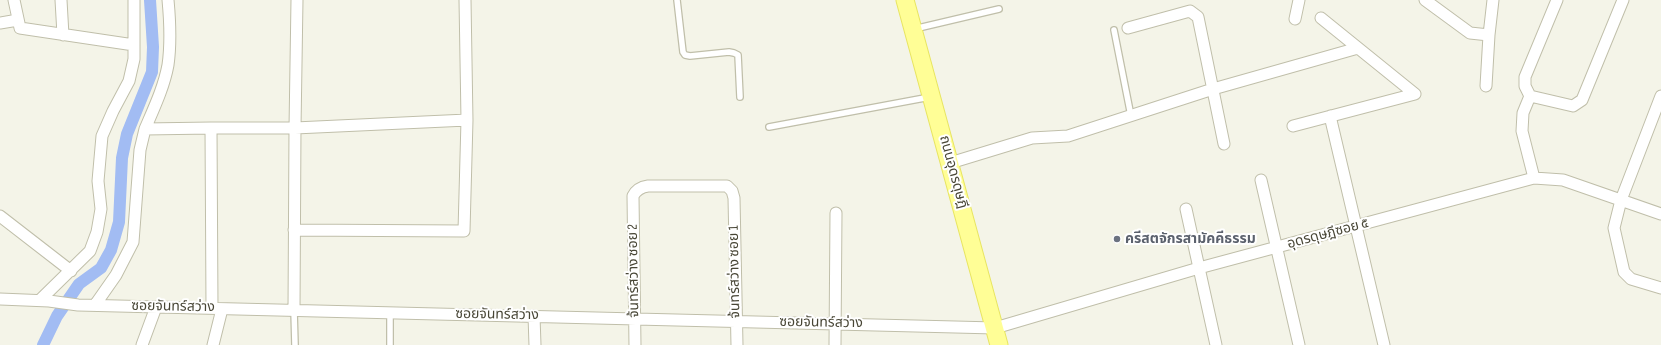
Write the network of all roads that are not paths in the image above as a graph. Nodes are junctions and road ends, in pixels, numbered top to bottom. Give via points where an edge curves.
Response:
1 (14, 0) edge
2 (62, 0) edge
3 (134, 0) edge
4 (168, 0) edge
5 (297, 0) edge
6 (465, 0) edge
7 (677, 0) edge
8 (905, 0) edge
9 (1298, 0) edge
10 (1425, 0) edge
11 (1493, 0) edge
12 (1557, 0) edge
13 (1623, 0) edge
14 (999, 9) dead end
15 (1321, 18) dead end
16 (1295, 19) dead end
17 (18, 20) junction
18 (0, 23) edge
19 (1128, 28) dead end
20 (913, 29) junction
21 (1114, 30) dead end
22 (63, 35) junction
23 (1489, 35) junction
24 (134, 45) junction
25 (1358, 48) junction
26 (1486, 86) dead end
27 (1213, 89) junction
28 (932, 96) junction
29 (1530, 96) junction
30 (1661, 96) edge
31 (740, 97) dead end
32 (1131, 116) junction
33 (1330, 116) junction
34 (467, 120) junction
35 (1293, 126) dead end
36 (769, 127) dead end
37 (211, 128) junction
38 (295, 128) junction
39 (145, 129) junction
40 (1224, 144) dead end
41 (950, 163) junction
42 (1534, 178) junction
43 (1260, 180) dead end
44 (633, 196) joint
45 (1621, 200) junction
46 (1186, 210) dead end
47 (836, 213) dead end
48 (1661, 214) edge
49 (0, 216) edge
50 (1357, 226) junction
51 (294, 230) junction
52 (1276, 248) junction
53 (1199, 268) junction
54 (72, 271) junction
55 (1661, 288) edge
56 (0, 299) edge
57 (44, 301) junction
58 (95, 306) junction
59 (156, 307) junction
60 (217, 308) junction
61 (294, 310) junction
62 (390, 313) junction
63 (534, 316) junction
64 (635, 319) junction
65 (737, 321) junction
66 (835, 324) junction
67 (995, 328) junction
68 (142, 345) edge
69 (213, 345) edge
70 (295, 345) edge
71 (390, 345) edge
72 (535, 345) edge
73 (636, 345) edge
74 (737, 345) edge
75 (835, 345) edge
76 (999, 345) edge
77 (1216, 345) edge
78 (1298, 345) edge
79 (1384, 345) edge

1 - 17 street
2 - 22 street
3 - 24 street
4 - 39 street via 168,65 157,102
5 - 38 street
6 - 34 street
7 - 31 lane via 683,52 690,56 729,52 738,55
8 - 20 main road, ถนนอุดรดุษฎี
9 - 16 street
10 - 23 street via 1470,33
11 - 23 street
12 - 29 street via 1525,77 1525,86
13 - 29 street via 1582,100 1573,106
14 - 20 lane
15 - 25 street
17 - 18 street
17 - 22 street via 20,28
19 - 27 street via 1190,11 1198,17
20 - 28 main road, ถนนอุดรดุษฎี
21 - 32 lane
22 - 24 street
23 - 26 street
24 - 54 street via 130,81 102,136 98,181 98,232 90,251
25 - 27 street
25 - 33 street via 1415,94
27 - 32 street
27 - 40 street
28 - 36 lane
28 - 41 main road, ถนนอุดรดุษฎี
29 - 42 street via 1523,113 1522,131
30 - 45 street
32 - 41 street via 1068,136 1032,138
33 - 35 street
33 - 50 street
34 - 38 street
34 - 51 street via 464,232
37 - 38 street
37 - 39 street
37 - 60 street
38 - 51 street
39 - 58 street via 140,150 134,242
41 - 67 main road, ถนนอุดรดุษฎี
42 - 45 street, อุดรดุษฎีซอย ๕ via 1563,180
42 - 50 street, อุดรดุษฎีซอย ๕
43 - 52 street
44 - 64 street, จ้นทร์สว่าง ซอย 2
44 - 65 street, จ้นทร์สว่าง ซอย 1 via 637,190 648,186 726,186 732,191
45 - 48 street, อุดรดุษฎีซอย ๕
45 - 55 street via 1614,228 1624,272 1631,279
46 - 53 street
47 - 66 street
49 - 54 street
50 - 52 street, อุดรดุษฎีซอย ๕
50 - 79 street
51 - 61 street
52 - 53 street, อุดรดุษฎีซอย ๕
52 - 78 street
53 - 67 street, อุดรดุษฎีซอย ๕
53 - 77 street
54 - 57 street
56 - 57 street, ซอยจันทร์สว่าง
57 - 58 street, ซอยจันทร์สว่าง
58 - 59 street, ซอยจันทร์สว่าง
59 - 60 street, ซอยจันทร์สว่าง
59 - 68 street
60 - 61 street, ซอยจันทร์สว่าง
60 - 69 street
61 - 62 street, ซอยจันทร์สว่าง
61 - 70 lane
62 - 63 street, ซอยจันทร์สว่าง
62 - 71 lane
63 - 64 street, ซอยจันทร์สว่าง
63 - 72 street
64 - 65 street, ซอยจันทร์สว่าง
64 - 73 street, จ้นทร์สว่าง ซอย 2
65 - 66 street, ซอยจันทร์สว่าง
65 - 74 street, จ้นทร์สว่าง ซอย 1
66 - 67 street, ซอยจันทร์สว่าง
66 - 75 street
67 - 76 main road, ถนนอุดรดุษฎี

